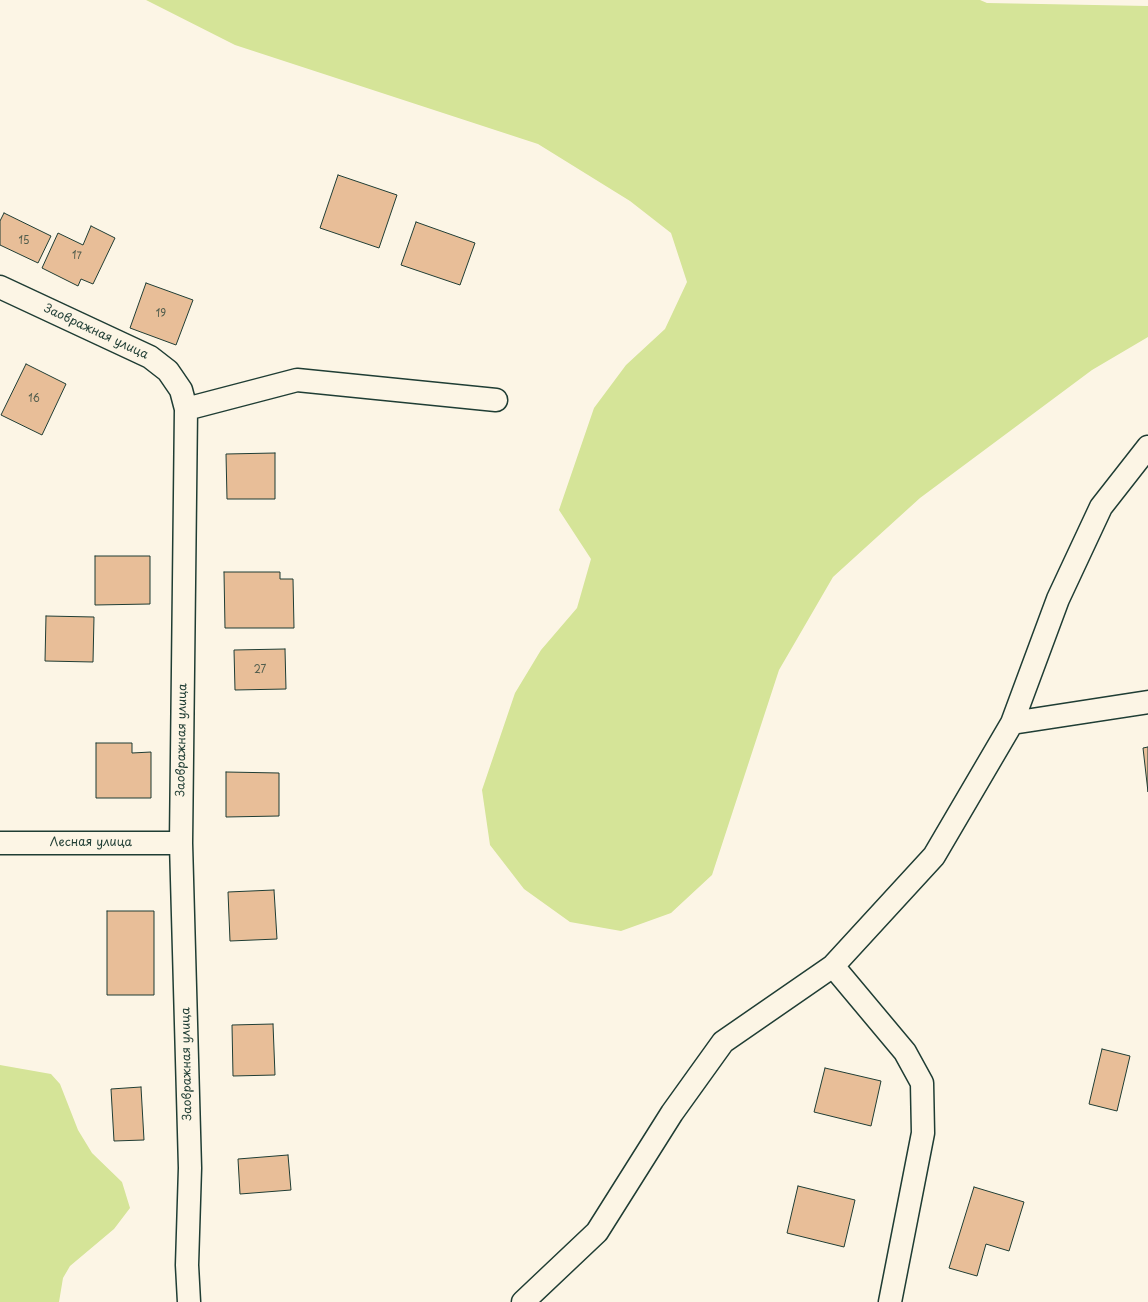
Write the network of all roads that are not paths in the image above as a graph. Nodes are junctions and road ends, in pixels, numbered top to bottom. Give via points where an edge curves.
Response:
1 (0, 287) edge
2 (496, 400) dead end
3 (186, 409) junction
4 (1148, 447) edge
5 (1148, 702) edge
6 (1012, 723) junction
7 (0, 843) edge
8 (181, 844) junction
9 (833, 966) junction
10 (189, 1302) edge
11 (523, 1302) edge
12 (890, 1302) edge

1 - 3 street, Заовражная улица via 150,357 168,370 181,390
2 - 3 street via 297,380
3 - 8 street, Заовражная улица
4 - 6 street via 1101,507 1058,599
5 - 6 street
6 - 9 street via 934,856
7 - 8 street, Лесная улица
8 - 10 street, Заовражная улица via 190,1168 186,1265
9 - 11 street via 723,1042 672,1113 597,1232
9 - 12 street via 905,1052 922,1083 923,1133

